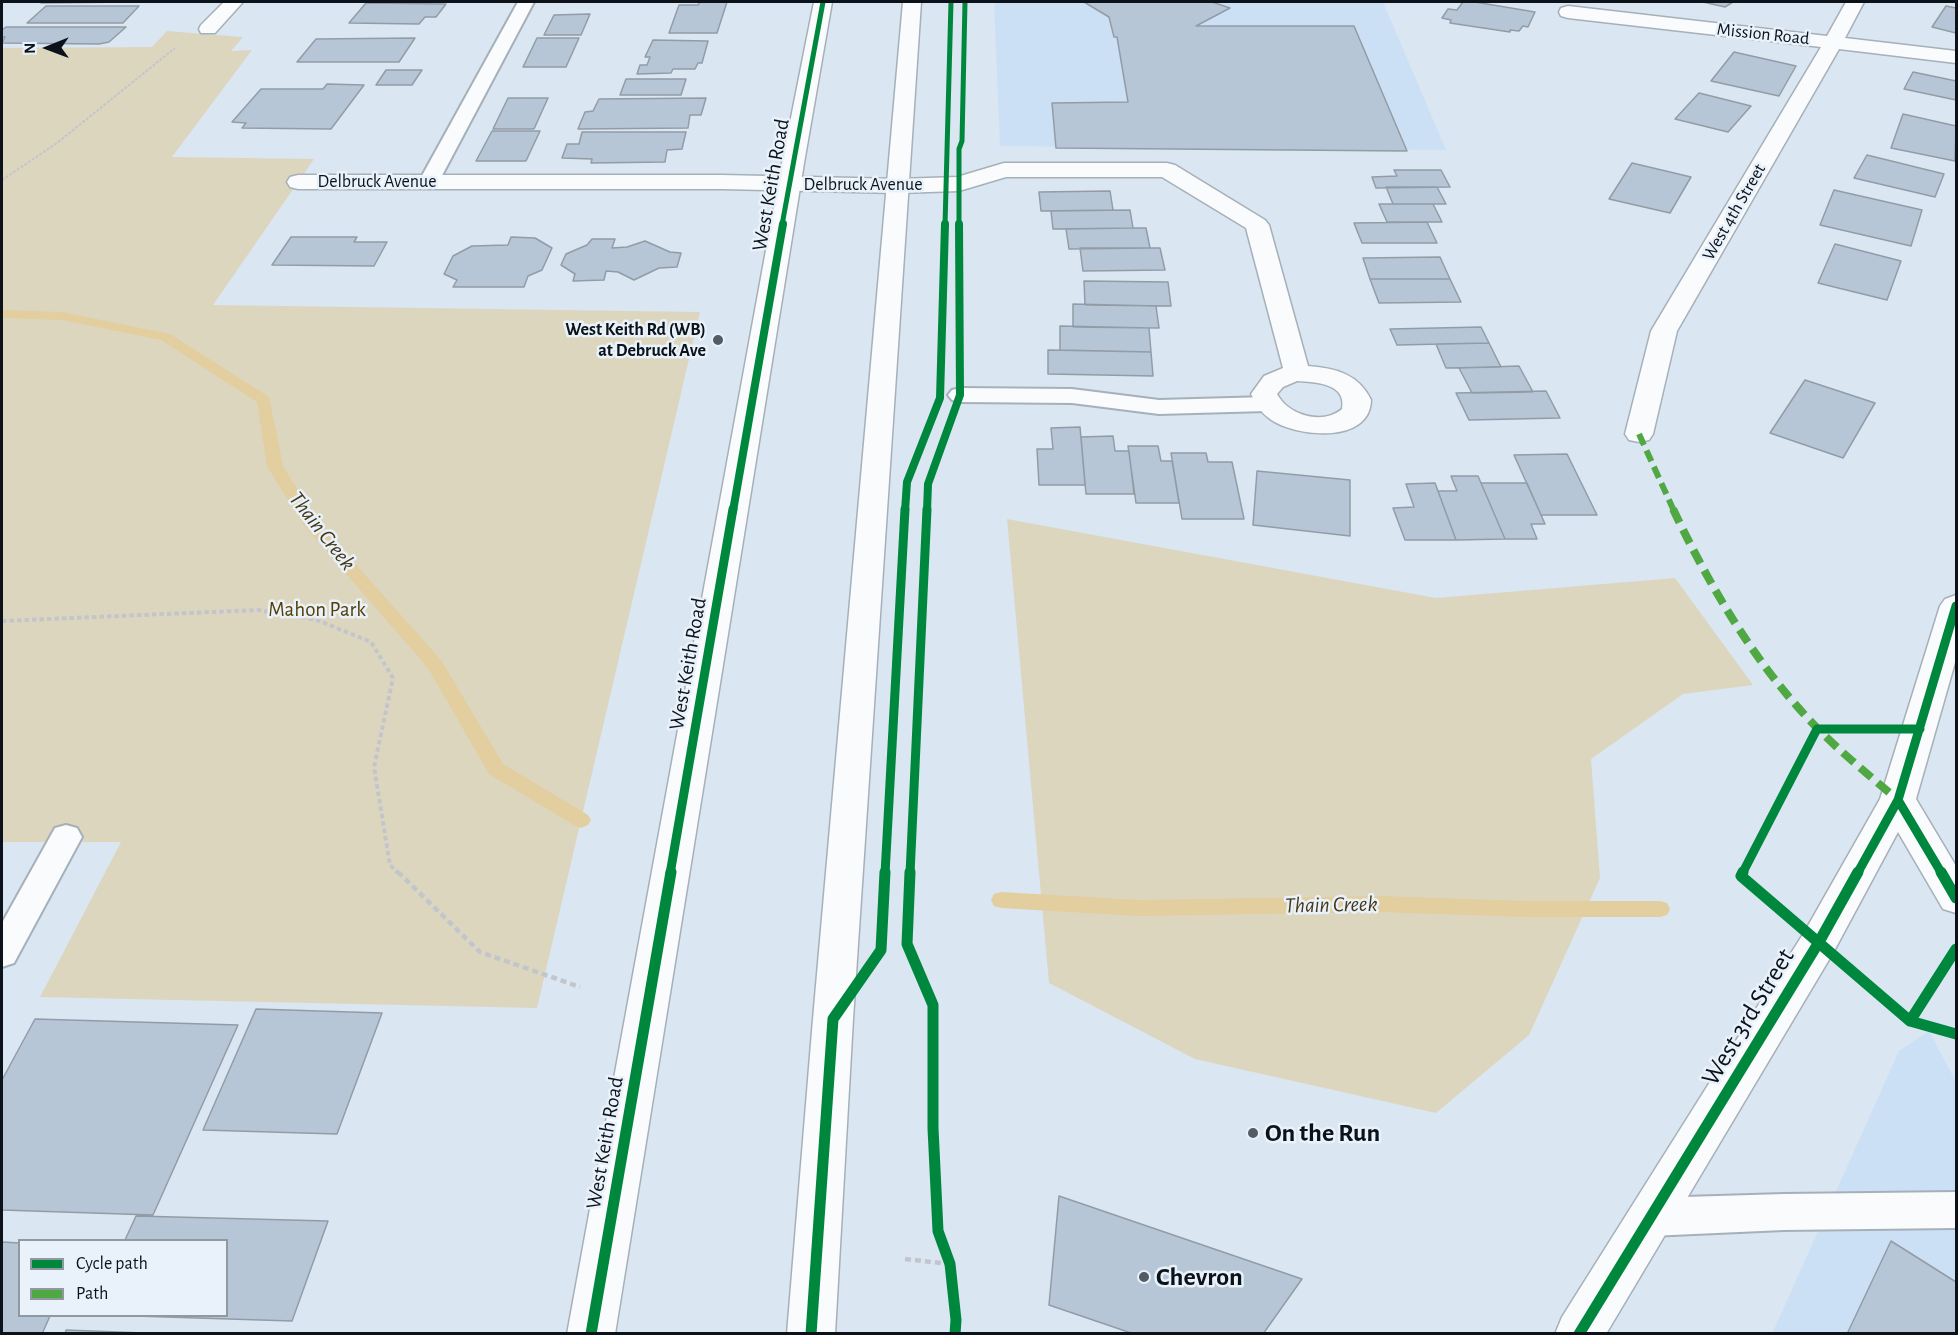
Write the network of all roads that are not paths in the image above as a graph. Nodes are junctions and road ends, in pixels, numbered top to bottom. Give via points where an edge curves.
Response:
1 (234, 2) edge
2 (526, 2) edge
3 (824, 2) edge
4 (912, 2) edge
5 (1855, 2) edge
6 (1568, 12) dead end
7 (208, 29) road end
8 (1834, 42) junction
9 (1956, 57) edge
10 (298, 182) dead end
11 (428, 183) junction
12 (789, 185) junction
13 (898, 186) junction
14 (1297, 373) junction
15 (960, 395) dead end
16 (1267, 404) junction
17 (1639, 434) dead end
18 (1956, 606) edge
19 (1898, 801) junction
20 (66, 837) dead end
21 (1956, 898) edge
22 (2, 953) edge
23 (1956, 1210) edge
24 (1650, 1217) junction
25 (591, 1334) edge
26 (811, 1334) edge
27 (1579, 1334) edge

1 - 7 main road
2 - 11 lane
3 - 12 main road, West Keith Road
4 - 13 main road
5 - 8 main road, West 4th Street
6 - 8 main road, Mission Road
8 - 9 main road, Mission Road
8 - 17 main road, West 4th Street via 1665,331
10 - 11 main road, Delbruck Avenue
11 - 12 main road, Delbruck Avenue
12 - 13 main road, Delbruck Avenue
12 - 25 main road, West Keith Road
13 - 14 main road, Delbruck Avenue via 959,184 1004,170 1167,170 1257,225
13 - 26 main road
14 - 16 main road via 1280,376 1269,384 1264,393
14 - 16 main road via 1333,378 1346,385 1358,404 1354,413 1328,425 1310,425 1284,418
15 - 16 lane via 1072,396 1139,406
18 - 19 main road, West 3rd Street
19 - 21 main road
19 - 24 main road, West 3rd Street via 1819,942
20 - 22 lane
23 - 24 lane
24 - 27 main road, West 3rd Street

